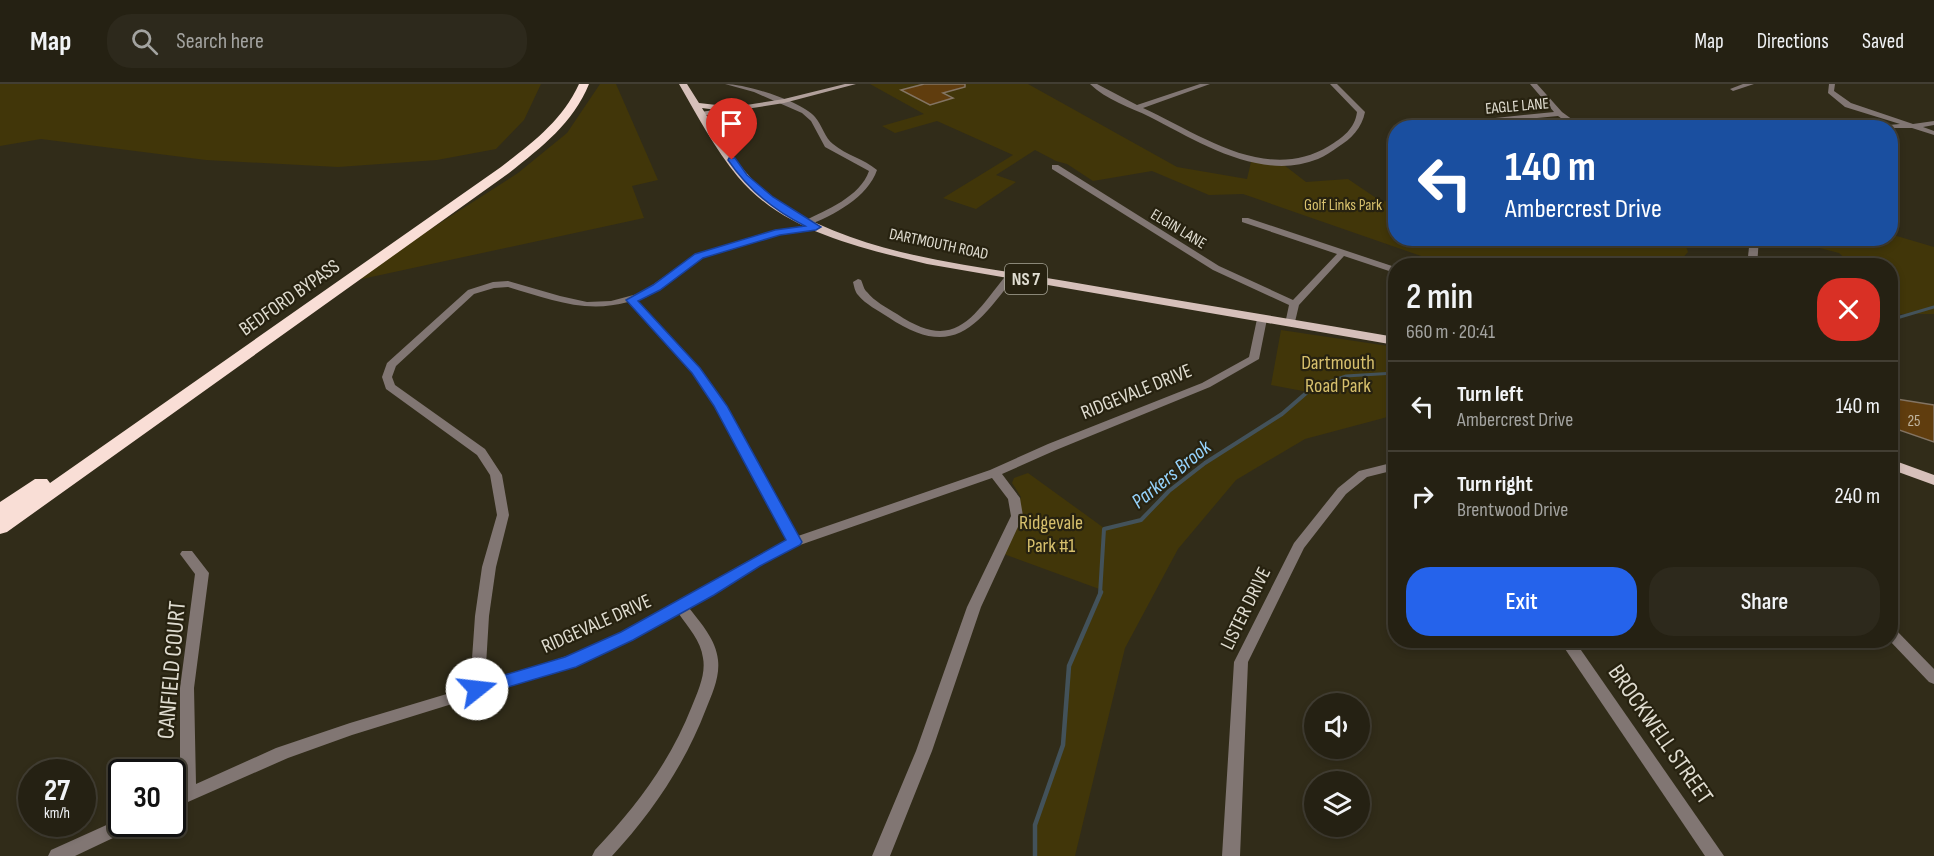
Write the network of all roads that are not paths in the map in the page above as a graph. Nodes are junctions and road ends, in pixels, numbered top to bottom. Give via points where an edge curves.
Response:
1 (572, 84) edge
2 (584, 84) edge
3 (683, 84) edge
4 (728, 84) edge
5 (853, 84) edge
6 (1093, 84) edge
7 (1207, 84) edge
8 (1333, 84) edge
9 (1533, 84) edge
10 (1751, 84) edge
11 (1832, 84) edge
12 (1733, 89) dead end
13 (783, 101) junction
14 (1138, 108) junction
15 (731, 109) junction
16 (699, 110) junction
17 (1559, 114) junction
18 (1497, 120) edge
19 (1568, 120) edge
20 (1896, 120) edge
21 (1898, 121) edge
22 (1934, 123) edge
23 (709, 126) junction
24 (1915, 126) junction
25 (1898, 127) edge
26 (1934, 133) edge
27 (1055, 167) dead end
28 (795, 217) junction
29 (1245, 220) dead end
30 (812, 225) junction
31 (778, 232) junction
32 (1343, 252) junction
33 (1388, 268) edge
34 (1010, 276) junction
35 (858, 282) dead end
36 (631, 300) junction
37 (1294, 304) junction
38 (1262, 319) junction
39 (1290, 324) junction
40 (1388, 340) edge
41 (1898, 467) edge
42 (1388, 468) edge
43 (994, 473) junction
44 (1934, 480) edge
45 (0, 511) edge
46 (0, 527) edge
47 (795, 542) junction
48 (187, 554) dead end
49 (681, 607) junction
50 (1898, 641) edge
51 (1572, 648) edge
52 (1934, 678) edge
53 (477, 689) junction
54 (188, 795) joint
55 (108, 832) edge
56 (57, 856) edge
57 (600, 856) edge
58 (882, 856) edge
59 (1232, 856) edge
60 (1715, 856) edge

1 - 45 highway, BEDFORD BYPASS via 552,118 504,160
2 - 46 highway, BEDFORD BYPASS via 565,118 505,170
3 - 16 main road, DARTMOUTH ROAD / NS 7
4 - 13 street
5 - 13 street
6 - 14 street
7 - 14 street
8 - 14 street via 1361,112 1356,129 1325,155 1291,163 1239,157
9 - 17 street
10 - 12 street
11 - 20 street via 1830,92 1848,105
13 - 15 street
13 - 30 street via 805,111 828,145 873,170 863,187
15 - 16 main road
15 - 23 main road
16 - 23 main road, DARTMOUTH ROAD / NS 7
17 - 18 street, EAGLE LANE
17 - 19 street
21 - 24 street
22 - 24 street
23 - 28 main road, DARTMOUTH ROAD / NS 7 via 744,177
24 - 25 street
24 - 26 street
27 - 37 street, ELGIN LANE via 1216,268
28 - 30 main road, DARTMOUTH ROAD / NS 7
28 - 31 street
29 - 32 street
30 - 31 street
30 - 34 main road, DARTMOUTH ROAD / NS 7 via 871,247
31 - 36 street via 699,256 657,288
32 - 33 street
32 - 37 street
34 - 35 street via 967,327 933,335 905,323 861,293
34 - 38 main road, DARTMOUTH ROAD / NS 7
36 - 47 street via 696,371 720,406
36 - 53 street via 586,304 508,284 493,285 471,292 391,365 387,377 390,387 481,452 496,475 503,515 489,567
37 - 39 street
38 - 39 main road, DARTMOUTH ROAD / NS 7
38 - 43 street, RIDGEVALE DRIVE via 1254,359 1239,369
39 - 40 main road, DARTMOUTH ROAD / NS 7
41 - 44 main road
42 - 59 street, LISTER DRIVE via 1363,474 1335,500 1299,546 1241,662
43 - 47 street, RIDGEVALE DRIVE
43 - 58 street via 1014,498 1017,516 974,607 924,751
47 - 49 street, RIDGEVALE DRIVE
48 - 54 street, CANFIELD COURT via 202,573 187,688
49 - 53 street, RIDGEVALE DRIVE via 570,662
49 - 57 street via 702,635 710,656 709,682 681,750 650,799
50 - 52 street
51 - 60 street, BROCKWELL STREET
53 - 54 street, RIDGEVALE DRIVE via 282,753
55 - 56 street

